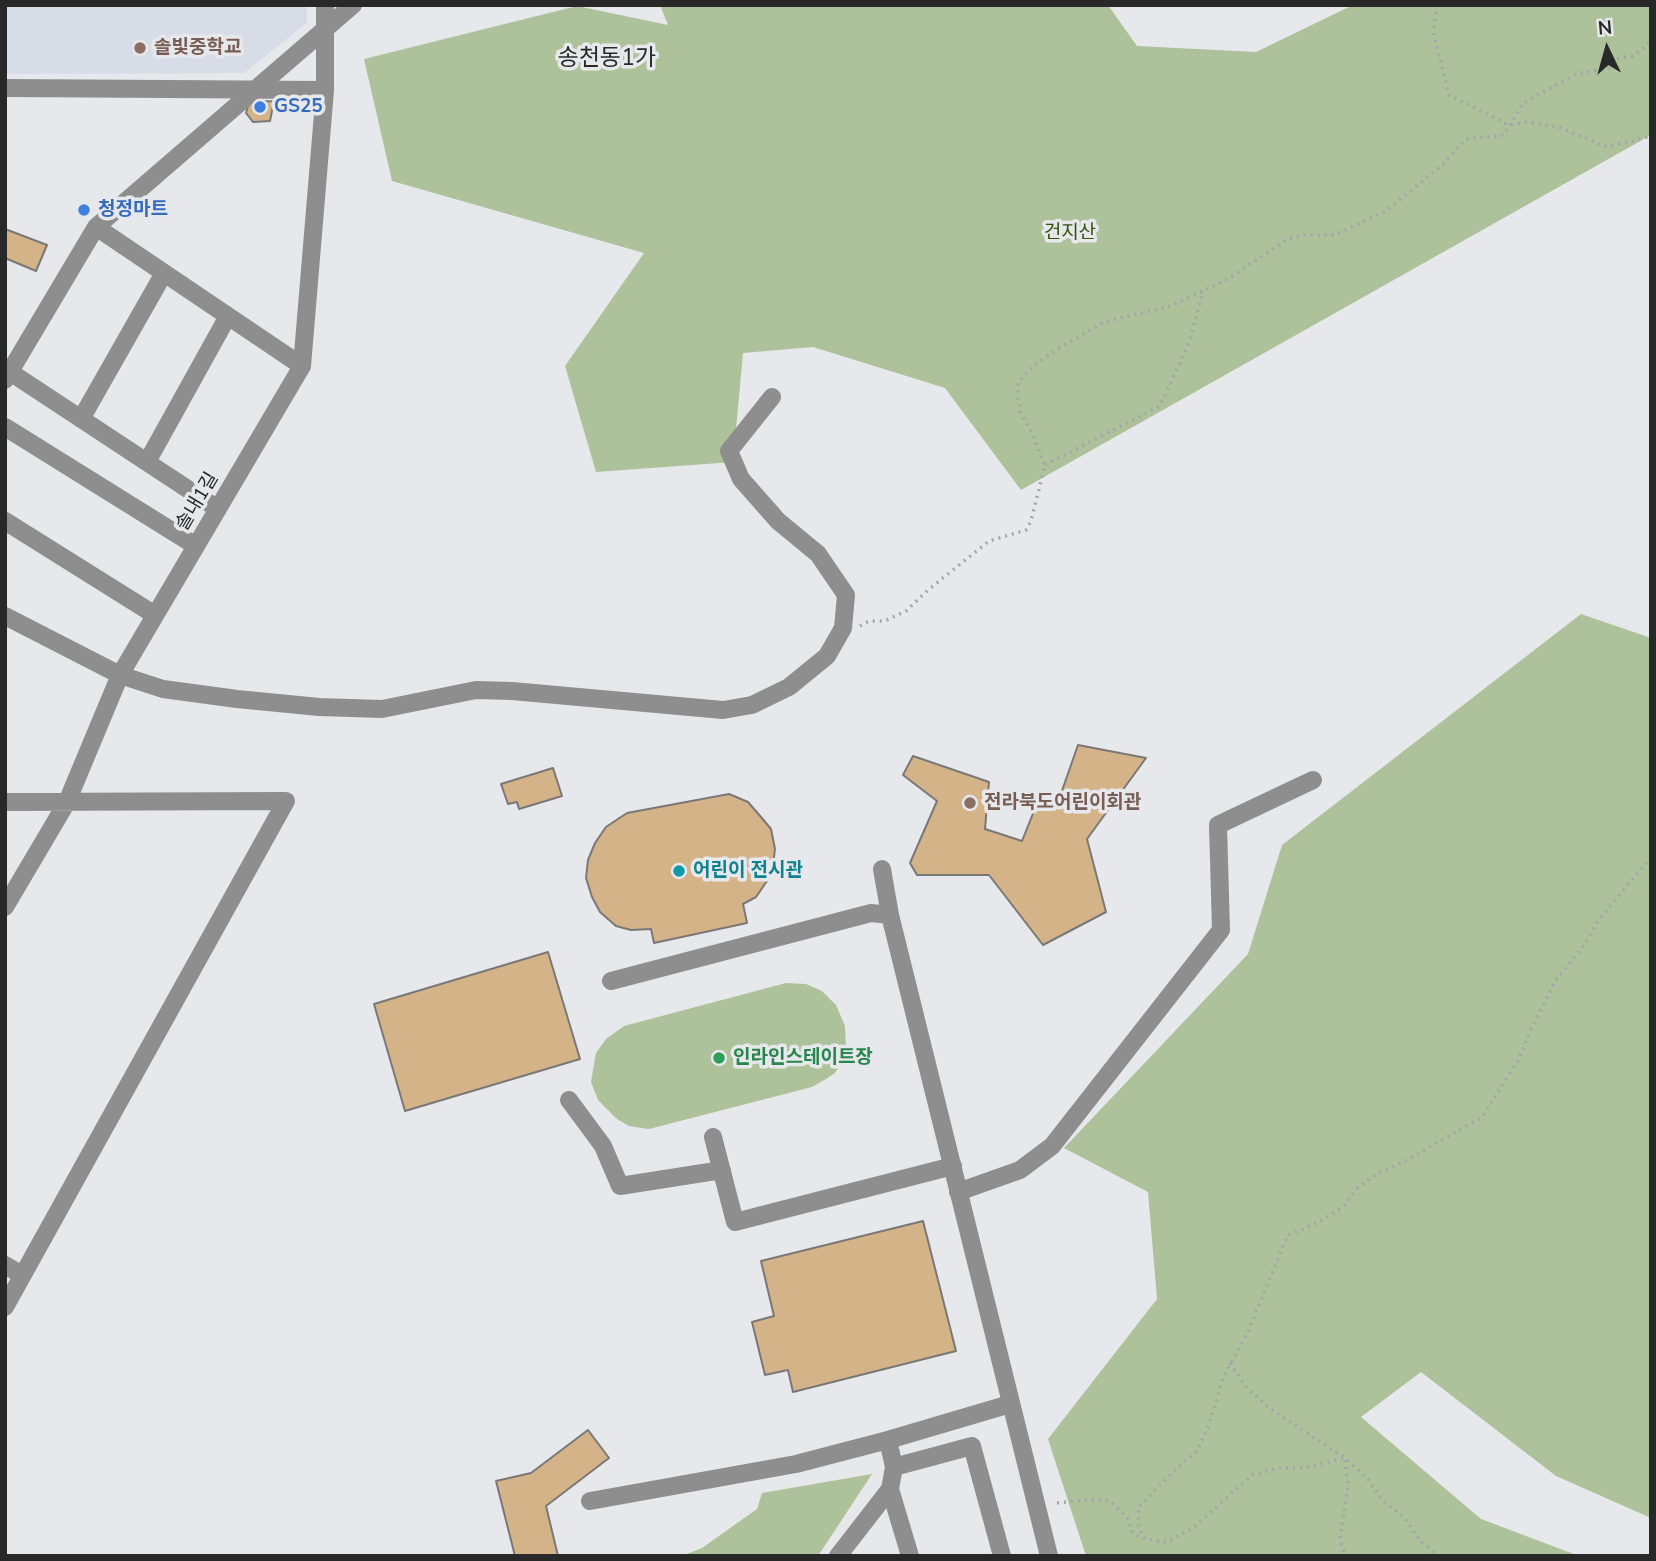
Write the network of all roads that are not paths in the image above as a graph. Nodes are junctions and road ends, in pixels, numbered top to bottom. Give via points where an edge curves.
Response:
1 (325, 5) edge
2 (353, 5) edge
3 (325, 29) junction
4 (5, 88) edge
5 (255, 89) junction
6 (325, 90) junction
7 (96, 227) junction
8 (164, 273) junction
9 (228, 316) junction
10 (302, 366) junction
11 (8, 376) edge
12 (772, 397) dead end
13 (81, 419) junction
14 (5, 427) edge
15 (147, 462) junction
16 (218, 509) junction
17 (5, 521) edge
18 (196, 545) junction
19 (155, 615) junction
20 (5, 616) edge
21 (120, 675) junction
22 (1312, 780) dead end
23 (5, 802) edge
24 (67, 802) junction
25 (882, 869) dead end
26 (5, 906) edge
27 (890, 915) junction
28 (611, 981) dead end
29 (569, 1100) dead end
30 (713, 1137) dead end
31 (953, 1166) junction
32 (722, 1170) junction
33 (958, 1192) junction
34 (5, 1265) edge
35 (22, 1275) junction
36 (5, 1307) edge
37 (1010, 1404) junction
38 (888, 1440) junction
39 (894, 1467) junction
40 (890, 1489) junction
41 (590, 1501) dead end
42 (838, 1556) edge
43 (910, 1556) edge
44 (1002, 1556) edge
45 (1049, 1556) edge

1 - 3 street, 솔내1길
2 - 3 street
3 - 5 street
3 - 6 street, 솔내1길
4 - 5 street
5 - 6 street
5 - 7 street
6 - 10 street, 솔내1길
7 - 8 street
7 - 11 street
8 - 9 street
8 - 13 street
9 - 10 street
9 - 15 street
10 - 16 street, 솔내1길
11 - 13 street
12 - 21 street via 729,451 741,479 778,521 818,554 846,595 843,628 827,656 789,687 752,705 723,710 476,690 382,709 319,707 163,689
13 - 15 street
14 - 18 street
15 - 16 street
16 - 18 street, 솔내1길
17 - 19 street
18 - 19 street, 솔내1길
19 - 21 street, 솔내1길
20 - 21 street
21 - 24 street, 솔내1길
22 - 33 street via 1218,825 1221,930 1052,1146 1020,1170
23 - 24 street
24 - 26 street, 솔내1길
24 - 35 street via 286,801
25 - 27 street
27 - 28 street via 871,913
27 - 31 street
29 - 32 street via 603,1146 620,1186
30 - 32 street
31 - 32 street via 735,1222
31 - 33 street
33 - 37 street
34 - 35 street
35 - 36 street
37 - 38 street
37 - 45 street
38 - 39 street
38 - 41 street via 796,1464
39 - 40 street
39 - 44 street via 972,1446
40 - 42 street
40 - 43 street

